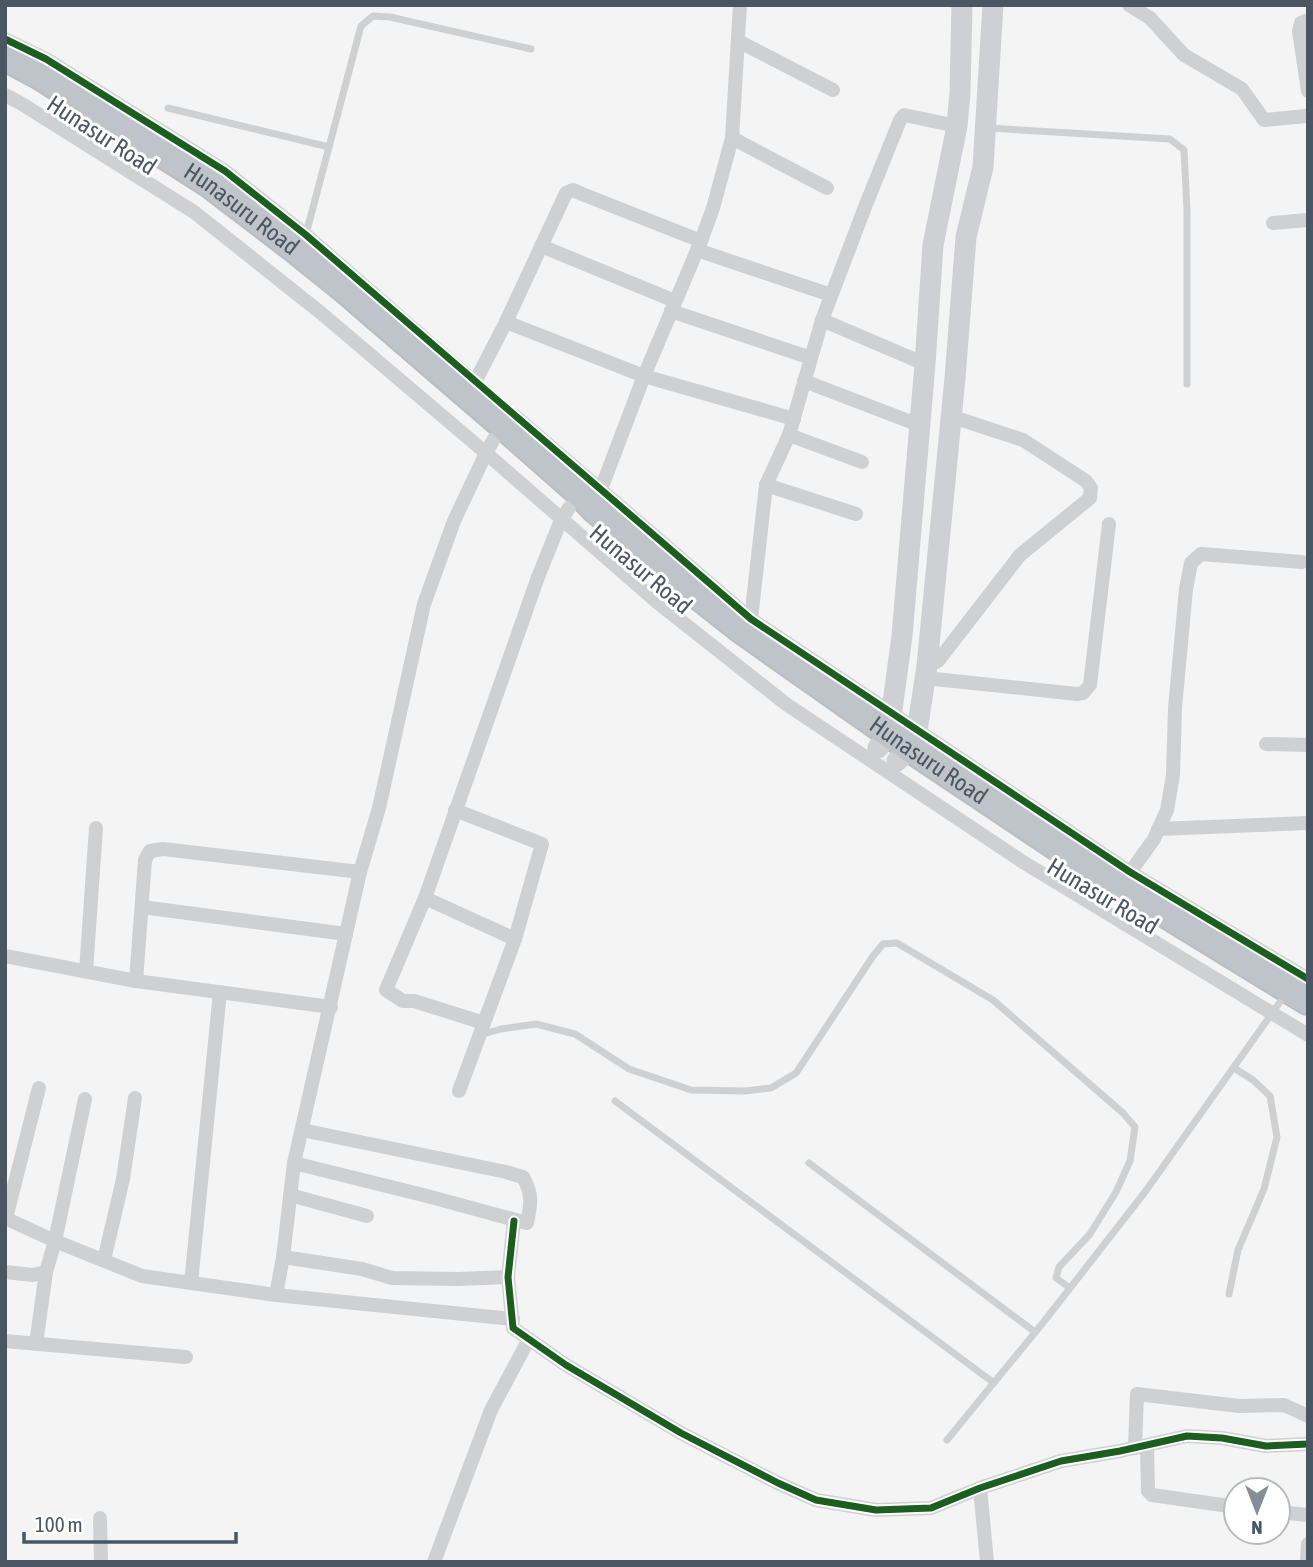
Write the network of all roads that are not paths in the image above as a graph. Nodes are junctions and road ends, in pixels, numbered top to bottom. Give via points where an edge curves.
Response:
1 (740, 5) edge
2 (962, 5) edge
3 (993, 5) edge
4 (1129, 5) edge
5 (1308, 20) edge
6 (5, 39) edge
7 (738, 41) junction
8 (531, 49) dead end
9 (5, 56) edge
10 (5, 76) edge
11 (1307, 89) edge
12 (833, 90) dead end
13 (5, 95) edge
14 (167, 108) dead end
15 (1308, 115) edge
16 (957, 126) junction
17 (986, 128) junction
18 (732, 138) junction
19 (329, 147) junction
20 (827, 188) dead end
21 (1308, 220) edge
22 (1273, 223) dead end
23 (300, 242) junction
24 (541, 246) junction
25 (699, 246) junction
26 (831, 295) junction
27 (673, 306) junction
28 (822, 320) junction
29 (506, 322) junction
30 (811, 358) junction
31 (925, 364) junction
32 (644, 376) junction
33 (804, 381) junction
34 (1187, 384) dead end
35 (471, 387) junction
36 (950, 416) junction
37 (794, 419) junction
38 (919, 425) junction
39 (789, 435) junction
40 (490, 446) junction
41 (862, 461) dead end
42 (766, 485) junction
43 (581, 503) junction
44 (856, 514) dead end
45 (1109, 524) dead end
46 (1302, 562) dead end
47 (747, 624) junction
48 (926, 672) junction
49 (897, 739) junction
50 (1266, 744) dead end
51 (1308, 745) edge
52 (455, 810) junction
53 (1308, 823) edge
54 (96, 828) dead end
55 (1158, 829) junction
56 (360, 872) junction
57 (1125, 879) junction
58 (425, 898) junction
59 (142, 907) junction
60 (346, 934) junction
61 (515, 939) junction
62 (5, 956) edge
63 (86, 971) junction
64 (1308, 979) edge
65 (136, 981) junction
66 (220, 992) junction
67 (1287, 1005) edge
68 (331, 1007) junction
69 (1308, 1019) edge
70 (482, 1029) junction
71 (1308, 1035) edge
72 (1234, 1068) junction
73 (39, 1088) dead end
74 (459, 1091) dead end
75 (85, 1098) dead end
76 (135, 1098) dead end
77 (615, 1101) dead end
78 (302, 1130) junction
79 (294, 1163) junction
80 (809, 1163) dead end
81 (290, 1195) junction
82 (367, 1216) dead end
83 (5, 1218) edge
84 (514, 1221) junction
85 (55, 1241) junction
86 (283, 1257) junction
87 (104, 1260) junction
88 (5, 1272) edge
89 (46, 1272) junction
90 (508, 1277) junction
91 (191, 1283) junction
92 (1070, 1288) junction
93 (1229, 1294) dead end
94 (276, 1295) junction
95 (513, 1319) junction
96 (1035, 1332) junction
97 (529, 1339) junction
98 (5, 1342) edge
99 (36, 1344) junction
100 (186, 1357) dead end
101 (994, 1383) junction
102 (1308, 1416) edge
103 (947, 1440) dead end
104 (1308, 1444) edge
105 (1141, 1447) junction
106 (981, 1488) junction
107 (1222, 1505) edge
108 (100, 1518) dead end
109 (1308, 1544) edge
110 (432, 1561) edge
111 (102, 1562) edge
112 (988, 1562) edge
113 (1307, 1562) edge

1 - 7 street
2 - 16 street
3 - 17 street
4 - 15 street via 1150,18 1184,55 1242,89 1264,120
5 - 11 street via 1301,23 1299,31
6 - 23 street via 46,59 225,171
7 - 12 street
7 - 18 street
8 - 19 lane via 373,16 361,26
9 - 23 highway, Hunasuru Road
10 - 40 highway, Hunasur Road via 200,198 333,303
13 - 40 street via 194,212
14 - 19 lane
16 - 26 street via 904,116 900,120
16 - 31 street via 933,245
17 - 34 lane via 1170,139 1184,150
17 - 36 street via 983,167 966,237
18 - 20 street
18 - 25 street
19 - 23 lane
21 - 22 street
23 - 35 highway, Hunasuru Road via 346,289
24 - 25 street via 566,193 572,190
24 - 27 street
24 - 29 street
25 - 26 street
25 - 27 street
26 - 28 street
27 - 30 street
27 - 32 street
28 - 30 street
28 - 31 street
29 - 32 street
29 - 35 street
30 - 33 street
31 - 38 street
32 - 37 street
32 - 43 street
33 - 37 street
33 - 38 street
35 - 43 highway, Hunasuru Road
36 - 48 street
36 - 48 street via 1023,440 1091,488 1090,498 1020,555
37 - 39 street
38 - 49 street
39 - 41 street
39 - 42 street
40 - 43 highway, Hunasur Road
40 - 56 street via 454,521 424,604 379,808
42 - 44 street
42 - 47 street
43 - 47 highway, Hunasuru Road via 672,574
43 - 49 highway, Hunasur Road via 661,587 731,644
43 - 52 street via 538,577
43 - 67 street via 657,602 786,704 1023,862
45 - 48 street via 1090,685 1083,693
46 - 55 street via 1201,554 1191,563 1175,708 1173,775 1167,810
47 - 49 highway, Hunasuru Road
48 - 49 street
49 - 57 highway, Hunasuru Road via 1065,851
49 - 67 highway, Hunasur Road via 1055,867
50 - 51 street
52 - 58 street
52 - 61 street via 542,844
53 - 55 street
54 - 63 street
55 - 57 street
56 - 59 street via 150,851 145,860
56 - 60 street
57 - 64 street
57 - 67 highway, Hunasuru Road
58 - 61 street
58 - 70 street via 386,990 403,1001 414,1001
59 - 60 street
59 - 65 street
60 - 68 street
61 - 70 street
62 - 63 street
63 - 65 street
65 - 66 street
66 - 68 street
66 - 91 street
67 - 69 highway, Hunasur Road
67 - 71 street
67 - 72 lane
68 - 78 street
70 - 74 street
70 - 92 lane via 536,1024 575,1034 629,1069 691,1090 771,1088 796,1073 883,944 897,943 993,1000 1135,1127 1130,1161 1116,1192 1090,1234 1059,1267 1056,1278
72 - 92 lane
72 - 93 lane via 1270,1096 1277,1137 1264,1189 1238,1250
73 - 83 street
75 - 85 street
76 - 87 street
77 - 101 lane
78 - 79 street
78 - 84 street via 523,1177 531,1201 527,1223
79 - 81 street
79 - 84 street
80 - 96 lane
81 - 82 street
81 - 86 street
83 - 85 street
84 - 90 street
85 - 87 street
85 - 89 street
86 - 90 street via 392,1278
86 - 94 street
87 - 91 street via 142,1276
88 - 89 street
89 - 99 street
90 - 95 street
91 - 94 street
92 - 96 lane
94 - 95 street
95 - 97 street via 513,1328
96 - 101 lane
97 - 106 street via 681,1433 816,1500 876,1510 931,1508
97 - 110 street via 491,1410
98 - 99 street
99 - 100 street
101 - 103 lane
102 - 105 street via 1284,1405 1239,1406 1137,1394
104 - 105 street via 1266,1446 1187,1436
105 - 106 street via 1060,1461
105 - 107 street via 1152,1495
106 - 112 street
108 - 111 street
109 - 113 street

